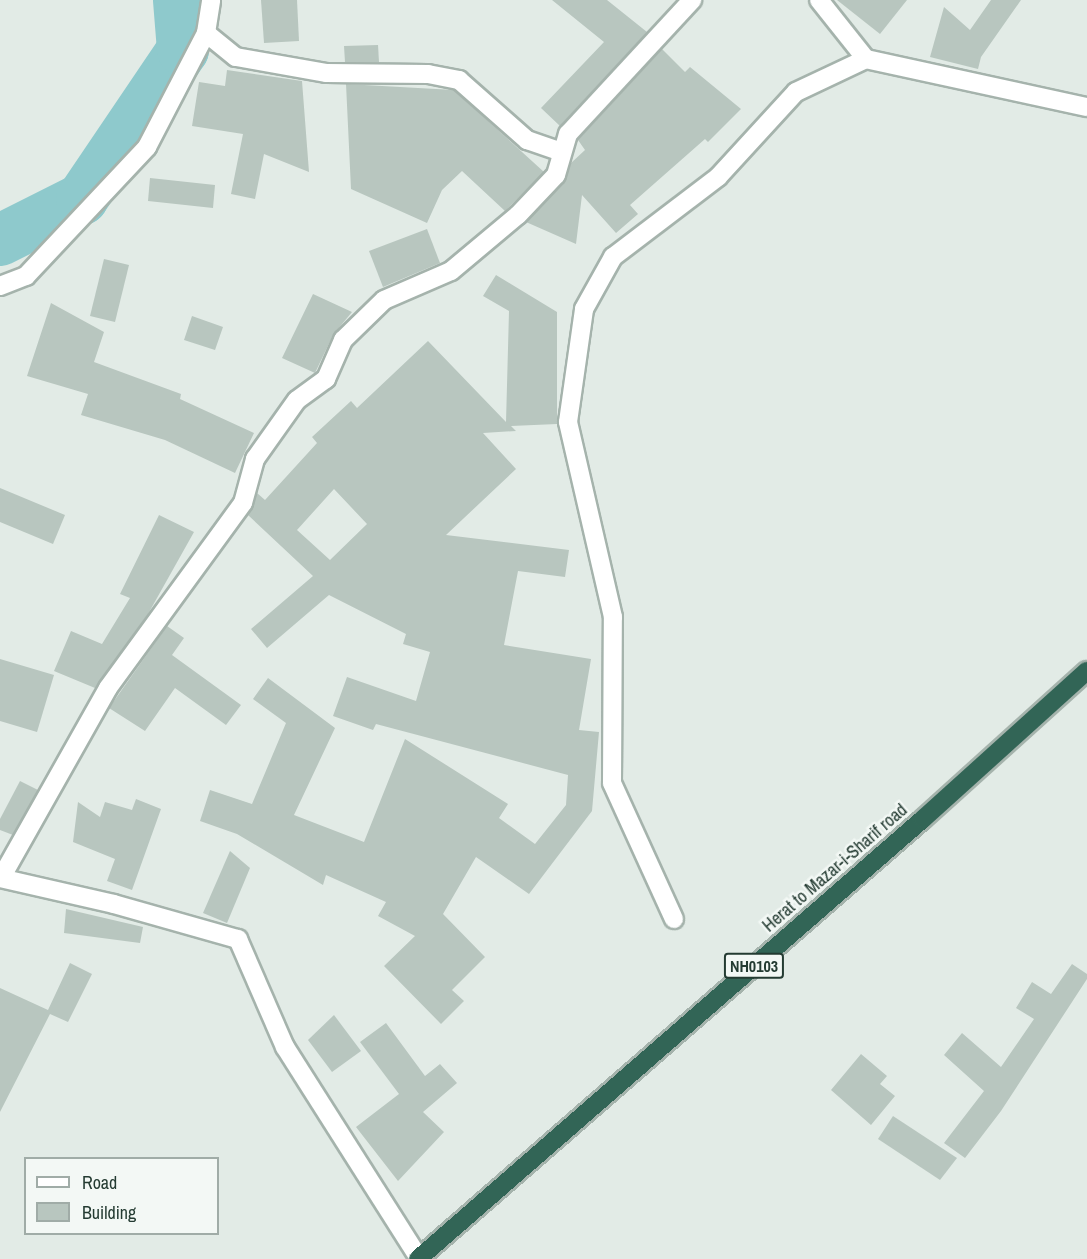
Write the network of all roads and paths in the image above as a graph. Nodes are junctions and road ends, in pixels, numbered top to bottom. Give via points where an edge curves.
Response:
1 (211, 0) edge
2 (692, 0) edge
3 (819, 0) edge
4 (206, 33) junction
5 (866, 59) junction
6 (1087, 107) edge
7 (561, 152) junction
8 (0, 286) edge
9 (1087, 671) edge
10 (1, 878) edge
11 (674, 919) dead end
12 (419, 1259) edge

1 - 4 street
2 - 7 street via 568,134
3 - 5 street
4 - 7 street via 236,57 326,73 428,74 459,80 527,140
4 - 8 street via 147,147 26,276
5 - 6 street
5 - 11 street via 796,92 718,177 613,257 584,309 568,423 613,617 612,783
7 - 10 street via 556,175 518,215 451,271 384,300 343,340 326,379 297,400 255,459 243,503 108,688
9 - 12 highway, Herat to Mazar-i-Sharif road / NH0103
10 - 12 street via 238,939 285,1047

